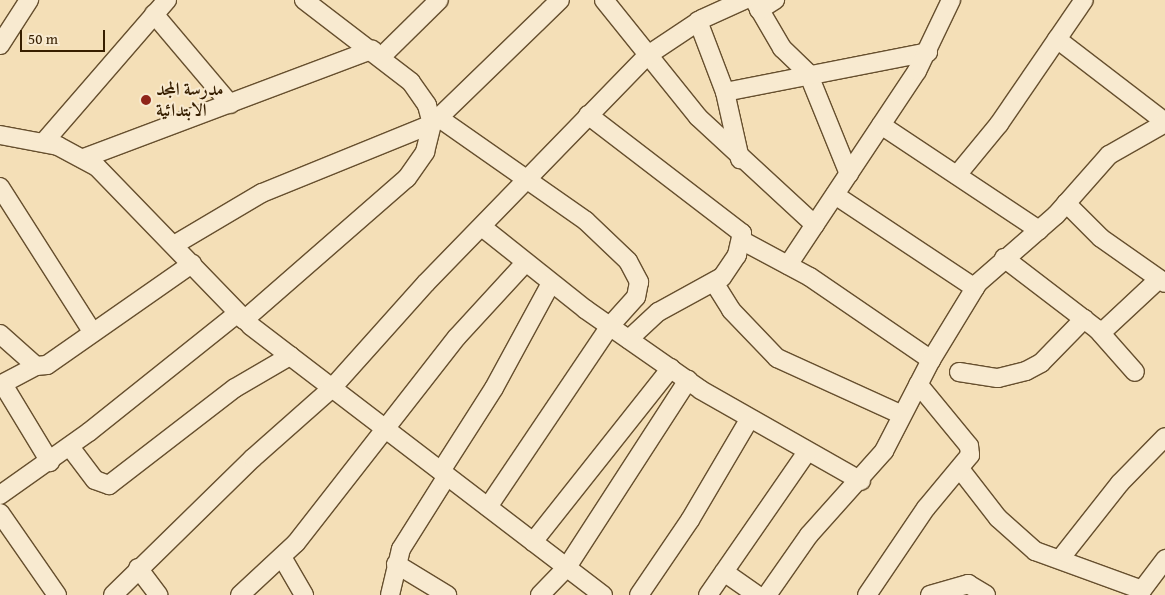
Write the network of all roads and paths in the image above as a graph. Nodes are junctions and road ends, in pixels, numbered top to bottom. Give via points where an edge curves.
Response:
1 (29, 0) edge
2 (167, 0) edge
3 (439, 0) edge
4 (560, 0) edge
5 (604, 0) edge
6 (744, 0) edge
7 (775, 0) edge
8 (951, 0) edge
9 (1084, 0) edge
10 (313, 2) edge
11 (756, 5) edge
12 (154, 14) junction
13 (698, 21) junction
14 (1057, 39) junction
15 (0, 45) edge
16 (928, 52) junction
17 (376, 54) junction
18 (648, 55) junction
19 (808, 73) junction
20 (725, 92) junction
21 (230, 104) junction
22 (588, 115) junction
23 (435, 121) junction
24 (1165, 123) edge
25 (881, 125) junction
26 (0, 135) edge
27 (44, 142) junction
28 (84, 158) junction
29 (740, 159) junction
30 (849, 174) junction
31 (958, 175) junction
32 (529, 178) junction
33 (835, 195) junction
34 (3, 198) edge
35 (1066, 203) junction
36 (815, 225) junction
37 (482, 227) junction
38 (1039, 230) junction
39 (741, 240) junction
40 (174, 245) junction
41 (1004, 258) junction
42 (525, 263) junction
43 (192, 264) junction
44 (788, 265) junction
45 (1162, 281) edge
46 (551, 283) junction
47 (715, 284) junction
48 (975, 288) junction
49 (240, 317) junction
50 (1084, 319) junction
51 (610, 326) junction
52 (91, 330) junction
53 (1101, 333) junction
54 (0, 334) edge
55 (629, 339) junction
56 (290, 356) junction
57 (931, 360) junction
58 (36, 366) junction
59 (671, 368) junction
60 (959, 372) dead end
61 (1135, 372) dead end
62 (688, 380) junction
63 (918, 384) junction
64 (2, 385) edge
65 (332, 388) junction
66 (902, 415) junction
67 (749, 420) junction
68 (387, 430) junction
69 (1165, 437) edge
70 (70, 447) junction
71 (807, 452) junction
72 (50, 462) junction
73 (960, 469) junction
74 (444, 474) junction
75 (861, 481) junction
76 (0, 495) edge
77 (488, 507) junction
78 (0, 513) edge
79 (533, 542) junction
80 (282, 557) junction
81 (1060, 559) junction
82 (1165, 559) edge
83 (396, 564) junction
84 (138, 568) junction
85 (567, 568) junction
86 (724, 572) junction
87 (1146, 593) edge
88 (57, 595) edge
89 (114, 595) edge
90 (158, 595) edge
91 (240, 595) edge
92 (304, 595) edge
93 (390, 595) edge
94 (447, 595) edge
95 (540, 595) edge
96 (603, 595) edge
97 (639, 595) edge
98 (708, 595) edge
99 (757, 595) edge
100 (767, 595) edge
101 (867, 595) edge
102 (930, 595) edge
103 (986, 595) edge

1 - 15 street
2 - 12 street
3 - 17 street
4 - 23 street
5 - 18 street
6 - 13 street
7 - 11 street
8 - 16 street
9 - 14 street
10 - 17 street
11 - 19 street via 782,48
12 - 21 street
12 - 27 street
13 - 18 street
13 - 20 street
14 - 24 street
14 - 31 street via 999,124
16 - 19 street
16 - 25 street
17 - 21 street
17 - 23 street via 418,92
18 - 22 street
18 - 29 street
19 - 20 street
19 - 30 street
20 - 29 street
21 - 28 street
22 - 32 street
22 - 39 street via 740,229
23 - 32 street
23 - 40 street via 262,194
23 - 49 street via 425,152 407,178
24 - 35 street via 1109,155
25 - 30 street
25 - 31 street
26 - 27 street
27 - 28 street
28 - 40 street via 112,180
29 - 36 street
30 - 33 street
31 - 38 street
32 - 37 street
32 - 51 street via 586,221 638,276 636,297
33 - 36 street
33 - 48 street
34 - 52 street
35 - 38 street
35 - 45 street via 1101,238
36 - 44 street
37 - 42 street
37 - 65 street
38 - 41 street
39 - 44 street
39 - 47 street via 732,266
40 - 43 street
41 - 48 street
41 - 50 street
42 - 46 street
42 - 68 street via 456,337
43 - 49 street
43 - 52 street
44 - 57 street
45 - 53 street
46 - 51 street
46 - 74 street
47 - 55 street via 658,312
47 - 66 street via 731,310 777,358
48 - 57 street
49 - 56 street
49 - 70 street
50 - 53 street
50 - 60 street via 1041,364 1026,371 998,378
51 - 55 street
51 - 77 street
52 - 58 street via 47,365
53 - 61 street
54 - 58 street
55 - 59 street
56 - 65 street
56 - 70 street via 234,388 110,484 95,480
57 - 63 street
58 - 64 street
59 - 62 street
59 - 79 street
62 - 67 street
62 - 85 street
63 - 66 street
63 - 73 street via 969,446 970,455
64 - 72 street
65 - 68 street
65 - 84 street
66 - 75 street via 884,451
67 - 71 street
67 - 97 street via 690,520
68 - 74 street
68 - 80 street
69 - 81 street via 1120,483
70 - 72 street
71 - 75 street
71 - 86 street
72 - 76 street
73 - 81 street via 1014,535 1035,551
73 - 101 street via 926,508
74 - 77 street
74 - 83 street
75 - 100 street via 809,535
77 - 79 street
78 - 88 street
79 - 85 street
80 - 91 street
80 - 92 street
81 - 87 street
82 - 87 street
83 - 93 street
83 - 94 street
84 - 89 street
84 - 90 street
85 - 95 street
85 - 96 street
86 - 98 street
86 - 99 street
102 - 103 street via 968,584

